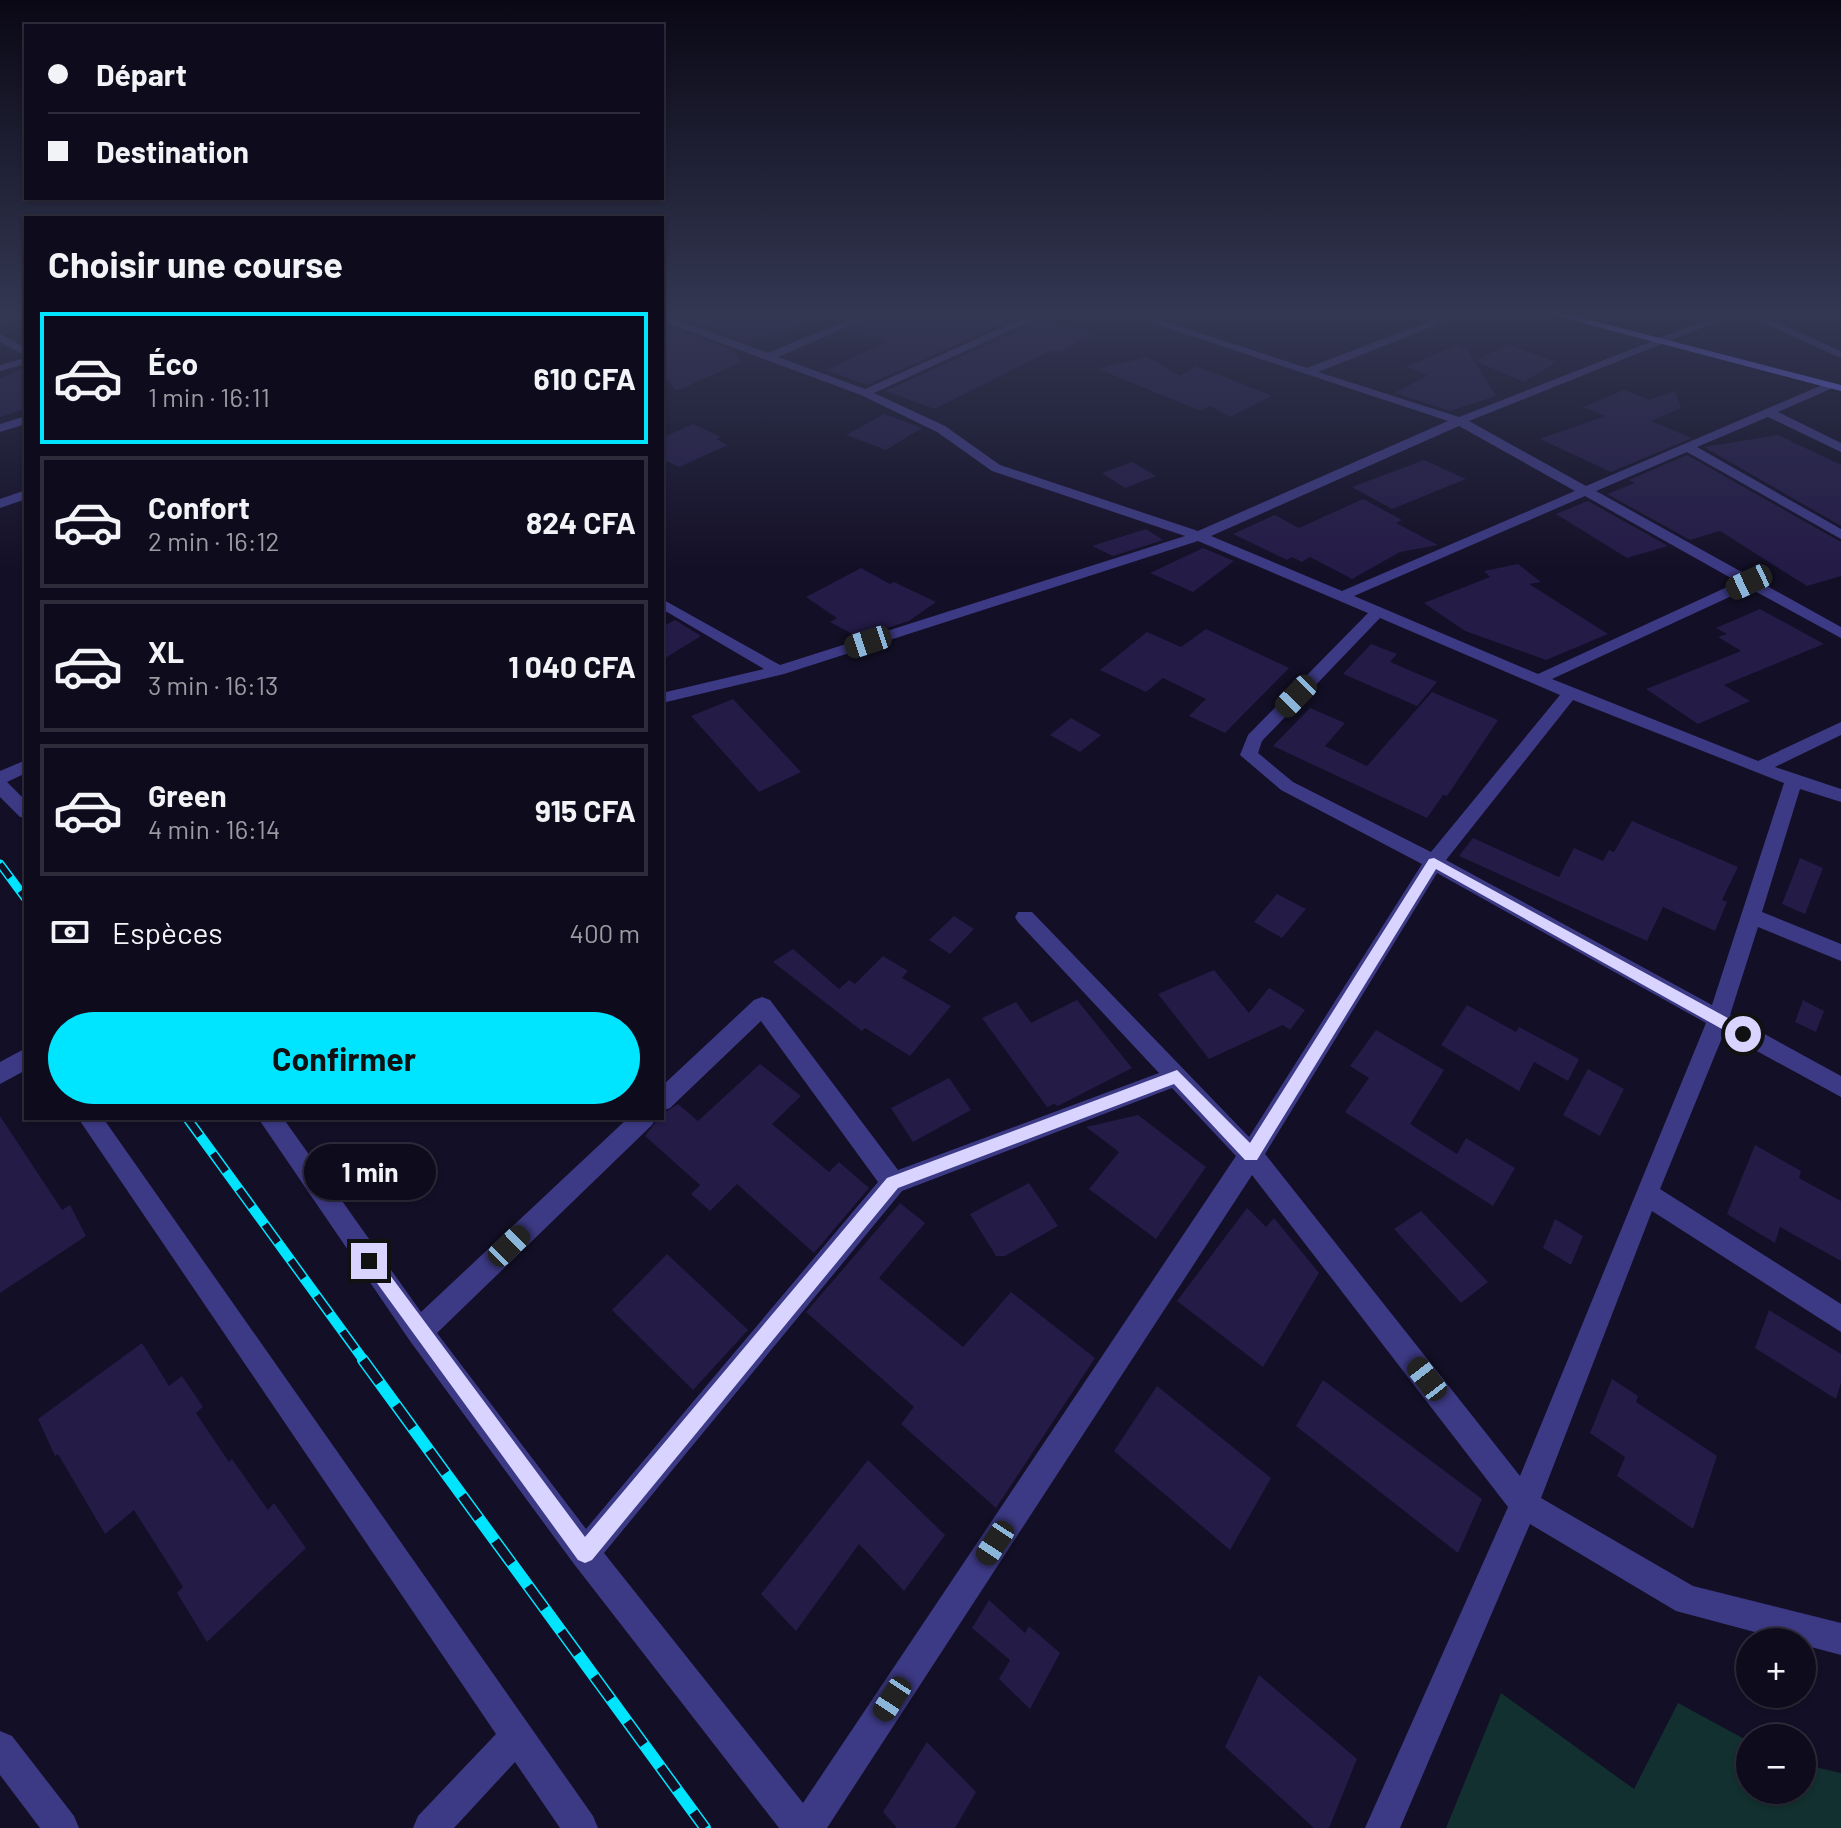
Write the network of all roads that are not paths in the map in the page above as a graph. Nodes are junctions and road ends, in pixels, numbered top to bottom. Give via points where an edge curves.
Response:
1 (878, 399) edge
2 (1392, 399) edge
3 (1515, 399) edge
4 (1801, 399) edge
5 (1768, 412) junction
6 (24, 421) edge
7 (1459, 421) junction
8 (0, 428) edge
9 (1689, 448) junction
10 (1841, 448) edge
11 (1587, 492) junction
12 (24, 495) edge
13 (0, 504) edge
14 (1841, 535) edge
15 (1199, 536) junction
16 (1749, 582) junction
17 (1345, 595) junction
18 (664, 604) edge
19 (1380, 610) junction
20 (1841, 633) edge
21 (778, 671) junction
22 (1542, 678) junction
23 (1570, 693) junction
24 (664, 698) edge
25 (1841, 728) edge
26 (24, 767) edge
27 (1759, 768) junction
28 (0, 778) edge
29 (1794, 780) junction
30 (0, 786) edge
31 (1841, 796) edge
32 (24, 810) edge
33 (1434, 862) junction
34 (1750, 915) junction
35 (1025, 917) dead end
36 (1841, 953) edge
37 (1718, 1020) junction
38 (24, 1059) edge
39 (0, 1074) edge
40 (1177, 1076) junction
41 (1841, 1087) edge
42 (664, 1099) edge
43 (91, 1120) edge
44 (271, 1120) edge
45 (642, 1120) edge
46 (1251, 1155) junction
47 (893, 1183) junction
48 (1646, 1194) junction
49 (1841, 1319) edge
50 (419, 1332) junction
51 (1524, 1504) junction
52 (585, 1553) junction
53 (1841, 1639) edge
54 (516, 1737) junction
55 (0, 1748) edge
56 (62, 1828) edge
57 (430, 1828) edge
58 (581, 1828) edge
59 (804, 1828) edge
60 (1382, 1828) edge

1 - 15 street via 941,429 996,468
2 - 7 street
3 - 7 street
4 - 5 street
5 - 9 street
5 - 10 street
6 - 8 street
7 - 11 street
7 - 15 street
9 - 11 street
9 - 14 street
11 - 16 street
11 - 17 street
12 - 13 street
15 - 17 street
15 - 21 street
16 - 20 street
16 - 22 street
17 - 19 street
18 - 21 street
19 - 22 street
19 - 33 street via 1254,739 1249,755 1287,786
21 - 24 street
22 - 23 street
23 - 27 street
23 - 33 street
25 - 27 street
26 - 28 street
27 - 29 street
29 - 31 street
29 - 34 street
30 - 32 street
33 - 37 street
33 - 46 street
34 - 36 street
34 - 37 street
35 - 40 street
37 - 41 street
37 - 48 street
38 - 39 street
40 - 46 street
40 - 47 street
42 - 47 street via 762,1006
43 - 54 street
44 - 50 street
45 - 50 street
46 - 51 street
46 - 59 street
47 - 52 street
48 - 49 street
48 - 51 street
50 - 52 street
51 - 53 street via 1687,1600
51 - 60 street
52 - 59 street
54 - 57 street
54 - 58 street
55 - 56 street

